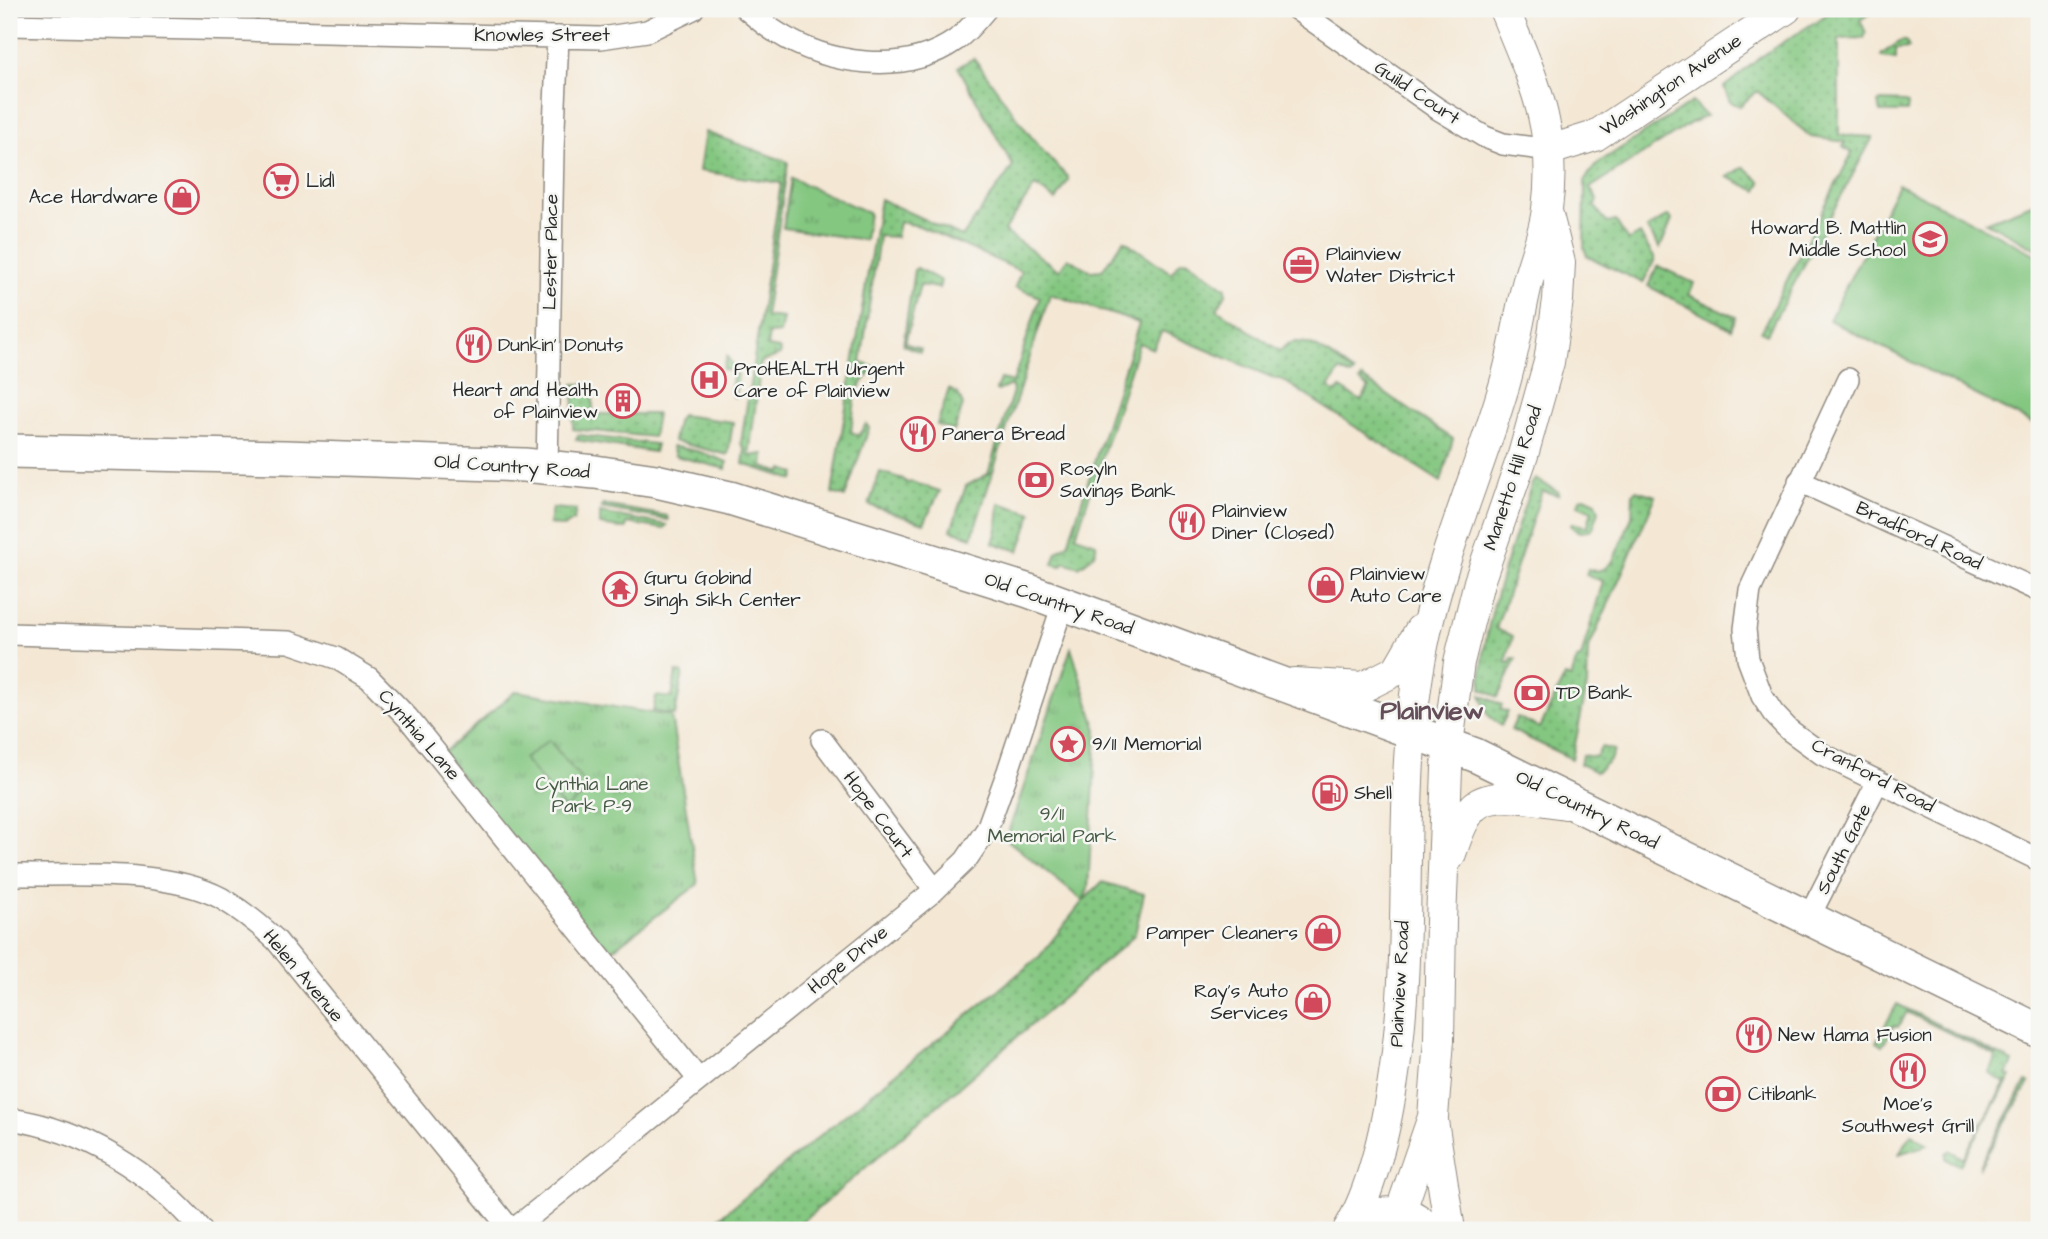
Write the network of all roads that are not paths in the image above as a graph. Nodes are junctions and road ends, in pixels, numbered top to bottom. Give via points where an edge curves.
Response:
1 (693, 9) edge
2 (746, 9) edge
3 (986, 9) edge
4 (1296, 9) edge
5 (1504, 9) edge
6 (1786, 9) edge
7 (136, 18) edge
8 (9, 25) edge
9 (558, 37) junction
10 (1550, 150) junction
11 (1547, 211) junction
12 (1848, 379) dead end
13 (1486, 443) junction
14 (9, 451) edge
15 (1523, 455) junction
16 (547, 468) junction
17 (1799, 481) junction
18 (2039, 592) edge
19 (1062, 604) junction
20 (1434, 605) junction
21 (9, 634) edge
22 (1273, 681) junction
23 (1411, 730) junction
24 (822, 740) dead end
25 (1448, 744) junction
26 (1878, 781) junction
27 (1579, 806) junction
28 (2039, 860) edge
29 (9, 875) edge
30 (1443, 877) junction
31 (935, 890) junction
32 (1809, 917) junction
33 (2039, 1031) edge
34 (1399, 1037) junction
35 (1439, 1040) junction
36 (699, 1080) junction
37 (1389, 1109) junction
38 (1433, 1117) junction
39 (9, 1119) edge
40 (1399, 1224) edge
41 (1351, 1226) edge
42 (201, 1230) edge
43 (512, 1230) edge
44 (1429, 1230) edge
45 (1450, 1230) edge

1 - 9 street, Knowles Street via 647,31 601,38
2 - 3 street via 776,33 825,55 867,62 906,60 933,52 970,29
4 - 10 street, Guild Court via 1438,109 1485,136 1503,144
5 - 10 main road, Manetto Hill Road via 1541,101
6 - 10 main road, Washington Avenue via 1595,136
7 - 8 street, Knowles Street
7 - 9 street, Knowles Street
9 - 16 street, Lester Place
10 - 11 main road, Manetto Hill Road
11 - 13 main road, Manetto Hill Road
11 - 15 main road, Manetto Hill Road via 1559,263 1558,300 1549,362
12 - 17 street, Cranford Road
13 - 15 main road
13 - 20 main road, Manetto Hill Road
14 - 16 main road, Old Country Road
15 - 25 main road, Manetto Hill Road via 1479,582 1459,663
16 - 19 main road, Old Country Road via 656,481 730,498
17 - 18 street, Bradford Road
17 - 26 street, Cranford Road via 1750,590 1745,629 1748,659 1762,696 1789,730 1822,754
19 - 22 main road, Old Country Road
19 - 31 street, Hope Drive via 987,829 966,860
20 - 22 main road via 1397,670 1363,687
20 - 23 main road, Manetto Hill Road
21 - 36 street, Cynthia Lane via 289,642 336,658 369,678 408,718
22 - 23 main road, Old Country Road
23 - 25 main road, Old Country Road
23 - 34 main road, Plainview Road
24 - 31 street, Hope Court
25 - 27 main road, Old Country Road
25 - 30 main road, Plainview Road
26 - 28 street, Cranford Road
26 - 32 street, South Gate
27 - 30 main road via 1497,797 1476,805 1457,838
27 - 32 main road, Old Country Road
29 - 43 street, Helen Avenue via 175,882 218,897 252,918 276,940
30 - 35 main road, Plainview Road
31 - 36 street, Hope Drive
32 - 33 main road, Old Country Road
34 - 35 main road
34 - 37 main road, Plainview Road
35 - 38 main road, Plainview Road
36 - 43 street, Hope Drive
37 - 40 main road
37 - 41 main road, Plainview Road
38 - 40 main road, Plainview Road
38 - 45 main road
39 - 42 street via 69,1135 127,1164 154,1182
40 - 41 main road via 1375,1213
40 - 44 main road via 1424,1224

